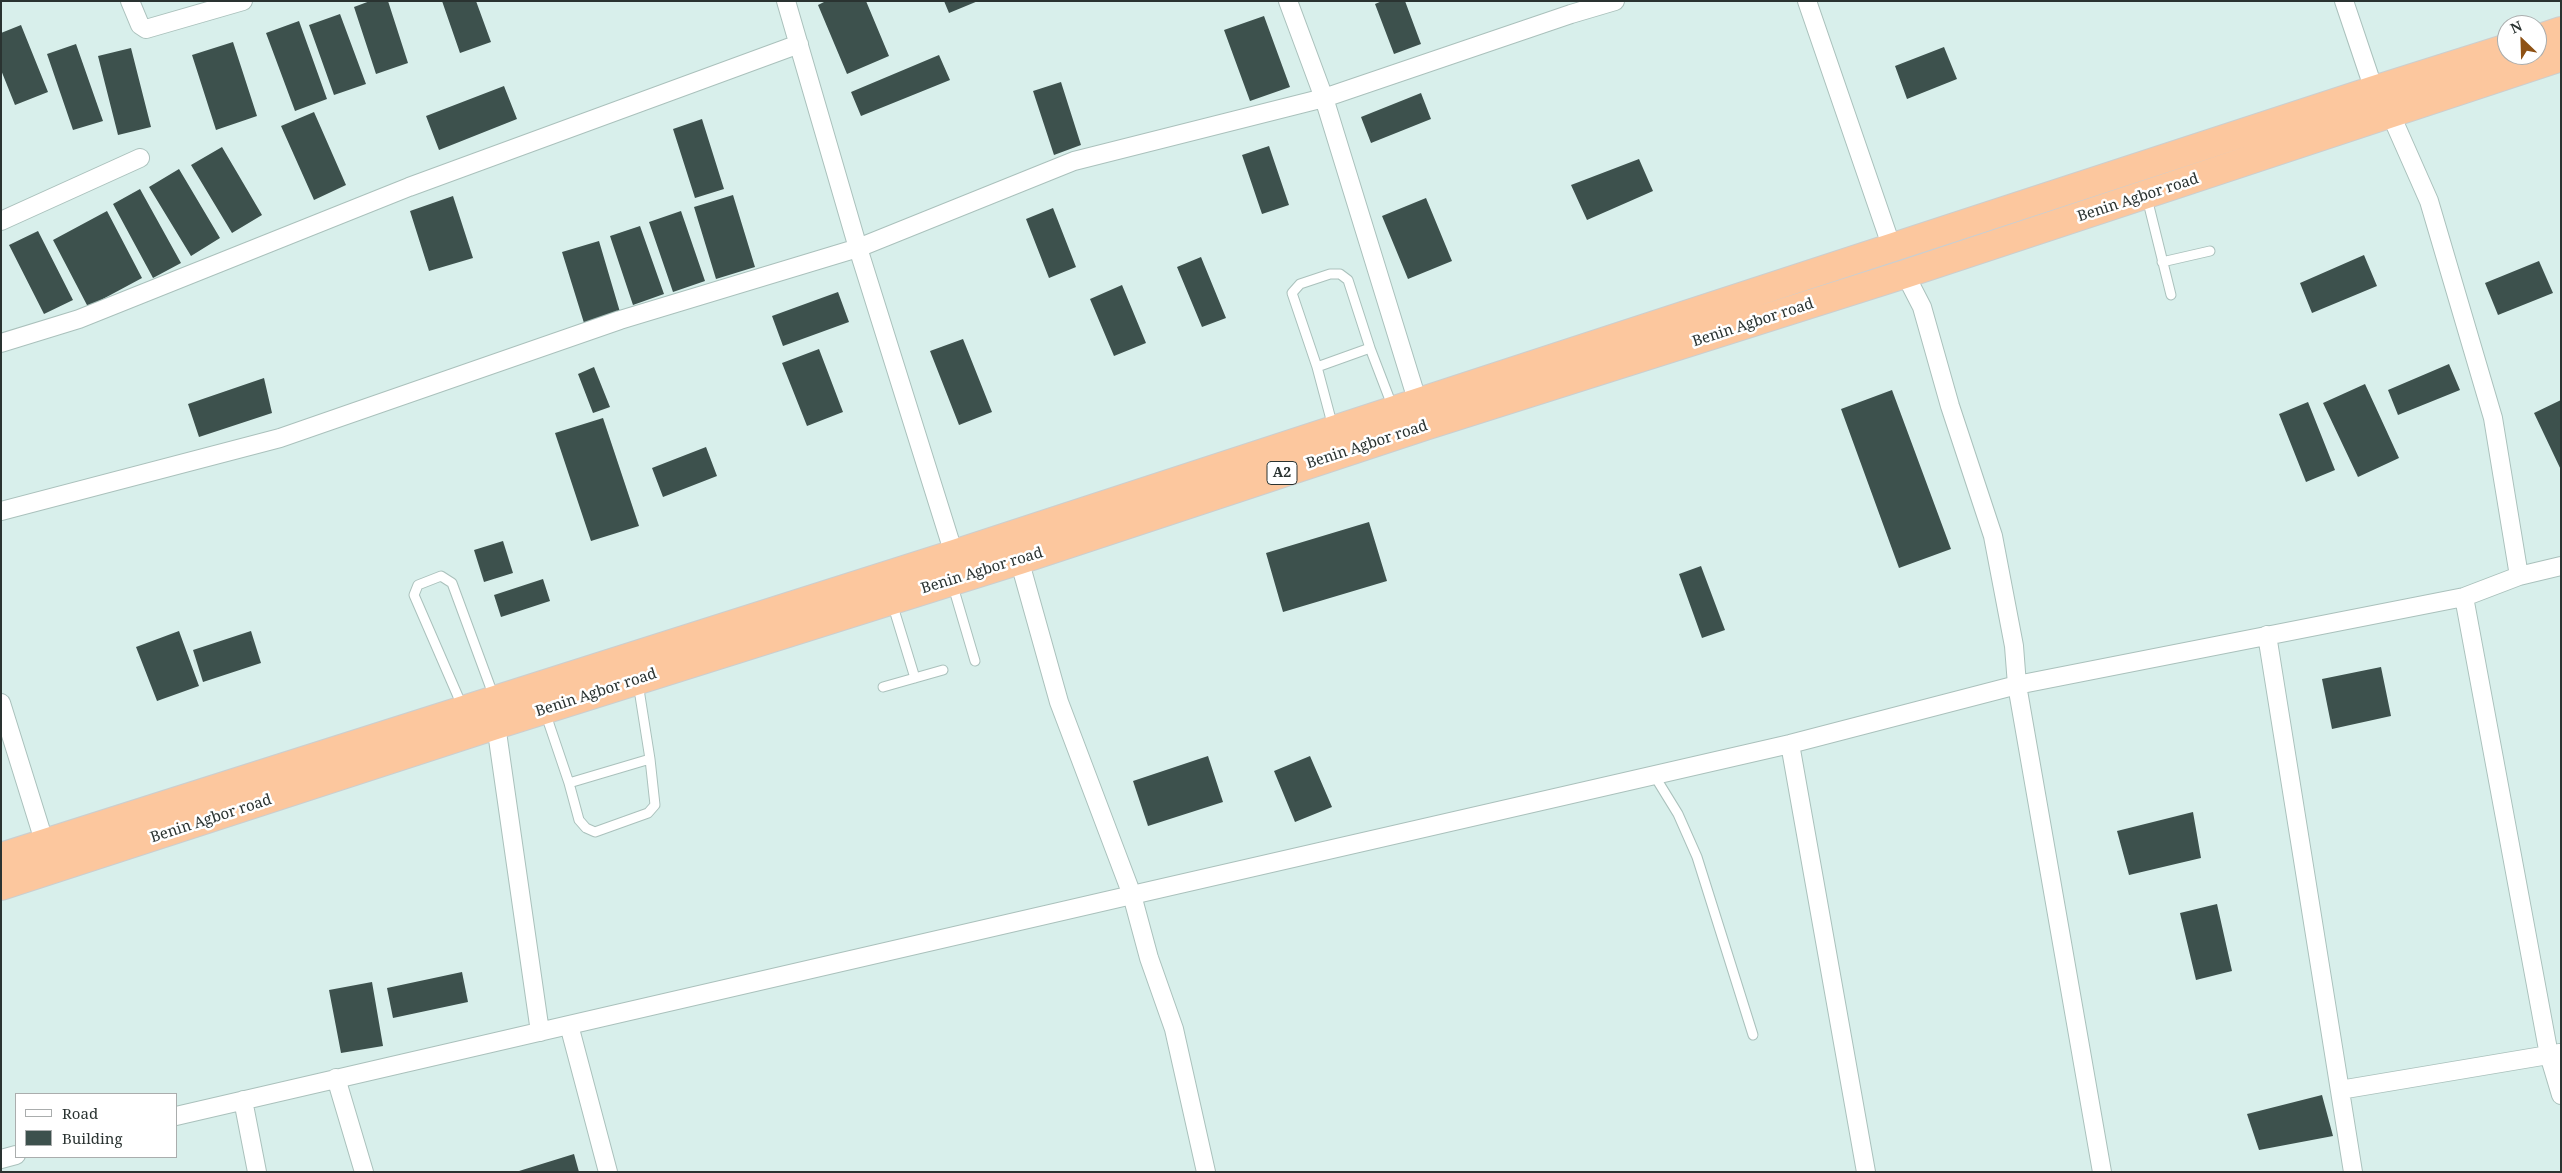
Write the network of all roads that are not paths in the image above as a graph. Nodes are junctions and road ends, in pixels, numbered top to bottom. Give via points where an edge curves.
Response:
1 (130, 1) edge
2 (244, 1) edge
3 (786, 1) edge
4 (1288, 1) edge
5 (1615, 1) edge
6 (1807, 1) edge
7 (2344, 1) edge
8 (2561, 31) edge
9 (2547, 36) edge
10 (799, 44) junction
11 (2497, 51) edge
12 (2561, 57) edge
13 (2374, 90) junction
14 (1324, 98) junction
15 (2391, 114) junction
16 (140, 158) dead end
17 (2146, 195) junction
18 (1, 221) edge
19 (858, 248) junction
20 (1892, 248) junction
21 (2210, 251) dead end
22 (2162, 262) junction
23 (1905, 274) junction
24 (2171, 295) dead end
25 (1, 343) edge
26 (1370, 348) junction
27 (1317, 367) junction
28 (1406, 407) junction
29 (1334, 430) junction
30 (1, 511) edge
31 (1016, 547) junction
32 (954, 554) junction
33 (2561, 566) edge
34 (2519, 576) junction
35 (951, 581) junction
36 (2464, 596) junction
37 (891, 600) junction
38 (2268, 635) junction
39 (975, 661) dead end
40 (943, 670) dead end
41 (916, 678) junction
42 (638, 680) junction
43 (2017, 685) junction
44 (883, 686) dead end
45 (1, 703) edge
46 (464, 710) junction
47 (544, 710) junction
48 (496, 713) junction
49 (1790, 744) junction
50 (650, 759) junction
51 (1654, 775) junction
52 (569, 782) junction
53 (44, 844) junction
54 (1, 857) edge
55 (1, 886) edge
56 (1132, 895) junction
57 (569, 1025) junction
58 (540, 1032) junction
59 (1753, 1035) dead end
60 (2555, 1054) edge
61 (336, 1078) junction
62 (2340, 1090) junction
63 (2561, 1095) edge
64 (243, 1100) junction
65 (178, 1116) edge
66 (15, 1155) edge
67 (1, 1158) edge
68 (257, 1172) edge
69 (364, 1172) edge
70 (608, 1172) edge
71 (1206, 1172) edge
72 (1866, 1172) edge
73 (2102, 1172) edge
74 (2352, 1172) edge

1 - 2 street via 140,25 146,29
3 - 10 street
4 - 14 street
5 - 14 street
6 - 20 street
7 - 13 street
8 - 9 highway
10 - 19 street
10 - 25 street via 409,187 79,319
11 - 13 highway, Benin Agbor road / A2
12 - 15 highway, Benin Agbor road / A2
13 - 20 highway, Benin Agbor road / A2
14 - 19 street via 1074,161
14 - 28 street
15 - 17 highway, Benin Agbor road / A2
15 - 34 street via 2429,201 2493,418
16 - 18 street
17 - 22 lane
17 - 23 highway, Benin Agbor road / A2
19 - 30 street via 620,320 280,438
19 - 32 street
20 - 28 highway, Benin Agbor road / A2
21 - 22 lane
22 - 24 lane
23 - 31 highway, Benin Agbor road / A2 via 1425,426
23 - 43 street via 1922,307 1950,406 1993,536 2014,646
26 - 27 lane
26 - 27 lane via 1348,280 1340,274 1330,274 1300,284 1292,293
26 - 28 lane
27 - 29 lane
28 - 29 highway, Benin Agbor road / A2
29 - 31 highway, Benin Agbor road / A2
31 - 32 highway, Benin Agbor road / A2
31 - 35 highway, Benin Agbor road / A2
31 - 56 street via 1059,702
32 - 48 highway, Benin Agbor road / A2
33 - 34 street
34 - 36 street
35 - 37 highway, Benin Agbor road / A2
35 - 39 lane
36 - 38 street
36 - 60 street
37 - 41 lane
37 - 42 highway, Benin Agbor road / A2
38 - 43 street
38 - 62 street
40 - 41 lane
41 - 44 lane
42 - 47 highway, Benin Agbor road / A2
42 - 50 lane
43 - 49 street
43 - 73 street
45 - 53 street
46 - 48 highway, Benin Agbor road / A2
46 - 48 lane via 414,595 418,585 441,576 452,583
46 - 53 highway, Benin Agbor road / A2
47 - 48 highway, Benin Agbor road / A2
47 - 52 lane
48 - 55 highway, Benin Agbor road / A2
48 - 58 street
49 - 51 street
49 - 72 street
50 - 52 lane
50 - 52 lane via 655,805 648,813 595,832 579,820
51 - 56 street
51 - 59 lane via 1678,814 1697,857
53 - 54 highway, Benin Agbor road / A2
56 - 57 street
56 - 71 street via 1149,958 1174,1029
57 - 58 street
57 - 70 street
58 - 61 street
60 - 62 street
60 - 63 street
61 - 64 street
61 - 69 street
62 - 74 street
64 - 65 street
64 - 68 street
66 - 67 street

